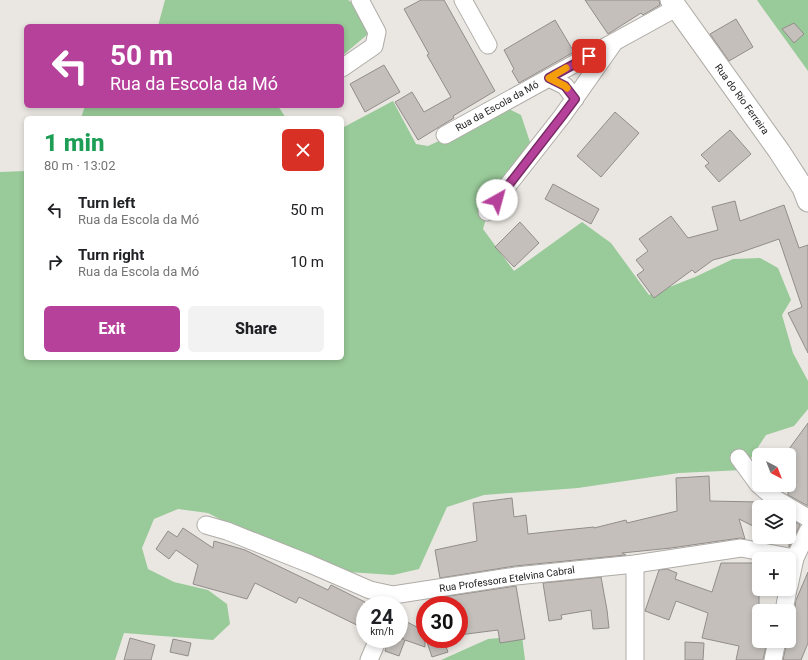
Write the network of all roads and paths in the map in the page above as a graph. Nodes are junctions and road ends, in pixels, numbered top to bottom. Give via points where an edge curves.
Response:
1 (360, 0) edge
2 (463, 0) edge
3 (673, 4) edge
4 (615, 41) junction
5 (488, 45) dead end
6 (344, 67) edge
7 (549, 78) junction
8 (575, 99) junction
9 (445, 135) dead end
10 (808, 201) edge
11 (487, 212) dead end
12 (739, 458) dead end
13 (808, 518) edge
14 (206, 524) dead end
15 (808, 531) edge
16 (763, 552) edge
17 (796, 556) edge
18 (635, 564) junction
19 (394, 596) edge
20 (408, 598) edge
21 (374, 648) edge
22 (776, 648) edge
23 (369, 660) edge
24 (635, 660) edge
25 (773, 660) edge

1 - 6 street via 378,32 374,46
2 - 5 street
3 - 4 street, Rua da Escola da Mó
3 - 10 street, Rua do Rio Ferreira via 779,151 803,188
4 - 7 street, Rua da Escola da Mó
4 - 8 street, Rua da Escola da Mó
7 - 8 street, Rua da Escola da Mó via 565,86
7 - 9 street, Rua da Escola da Mó
8 - 11 street, Rua da Escola da Mó
12 - 13 street via 758,484 774,498
14 - 19 street, Rua Professora Etelvina Cabral via 370,590
15 - 17 street
16 - 18 street, Rua Professora Etelvina Cabral via 741,548
18 - 20 street, Rua Professora Etelvina Cabral via 516,576
18 - 24 street
21 - 23 street
22 - 25 street

